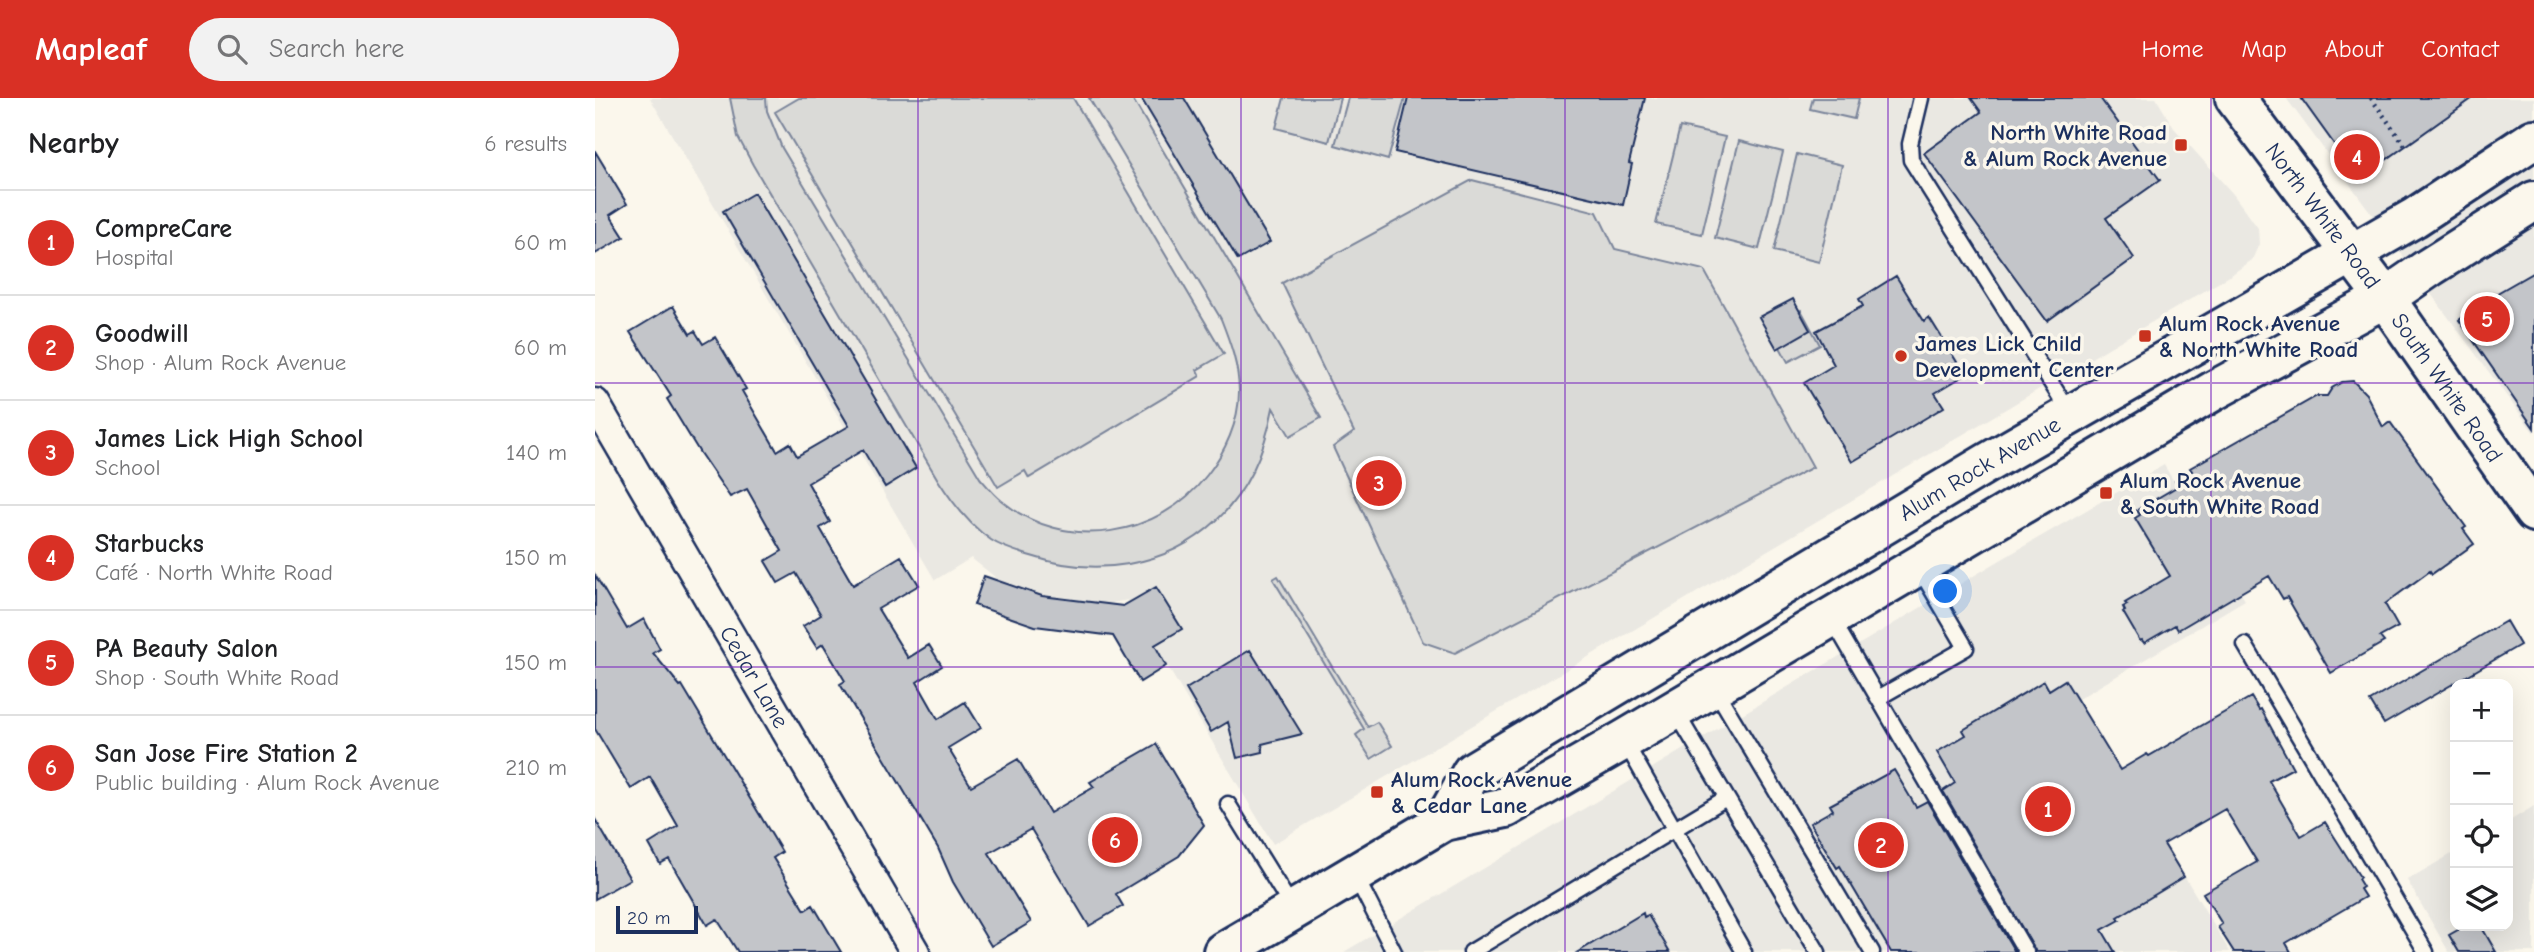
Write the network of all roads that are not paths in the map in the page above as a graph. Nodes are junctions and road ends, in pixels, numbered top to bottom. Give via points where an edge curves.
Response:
1 (1921, 98) edge
2 (2235, 98) edge
3 (2534, 139) edge
4 (2534, 201) edge
5 (2352, 254) junction
6 (2385, 298) junction
7 (595, 402) edge
8 (2071, 415) junction
9 (2534, 512) edge
10 (1919, 567) junction
11 (1832, 620) junction
12 (2245, 645) dead end
13 (1647, 669) junction
14 (1714, 687) junction
15 (1878, 698) junction
16 (1675, 710) junction
17 (1624, 740) junction
18 (1726, 798) junction
19 (1228, 804) dead end
20 (1444, 821) junction
21 (1675, 829) junction
22 (1355, 874) junction
23 (1294, 910) junction
24 (915, 952) edge
25 (1223, 952) edge
26 (1394, 952) edge
27 (1471, 952) edge
28 (1744, 952) edge
29 (1818, 952) edge
30 (1872, 952) edge
31 (2025, 952) edge
32 (2425, 952) edge

1 - 8 lane via 1910,144 1911,160
2 - 5 main road, North White Road
3 - 5 main road, Alum Rock Avenue
4 - 6 main road, Alum Rock Avenue
5 - 6 main road, North White Road
5 - 8 main road, Alum Rock Avenue
6 - 9 main road, South White Road
6 - 10 main road, Alum Rock Avenue via 2215,390
7 - 24 street, Cedar Lane
8 - 13 main road, Alum Rock Avenue
10 - 11 main road, Alum Rock Avenue
10 - 15 lane via 1966,648
11 - 14 main road, Alum Rock Avenue
11 - 15 lane
12 - 32 lane
13 - 17 main road via 1641,701 1624,717 1620,729
13 - 20 main road, Alum Rock Avenue via 1472,772
14 - 16 main road, Alum Rock Avenue
14 - 30 lane
15 - 31 lane
16 - 17 main road, Alum Rock Avenue
16 - 18 lane
17 - 20 main road, Alum Rock Avenue via 1506,808
17 - 21 lane
18 - 21 lane
18 - 29 lane
19 - 23 lane
20 - 22 main road, Alum Rock Avenue
21 - 27 lane
21 - 28 lane
22 - 23 main road, Alum Rock Avenue
22 - 26 lane
23 - 25 main road, Alum Rock Avenue

